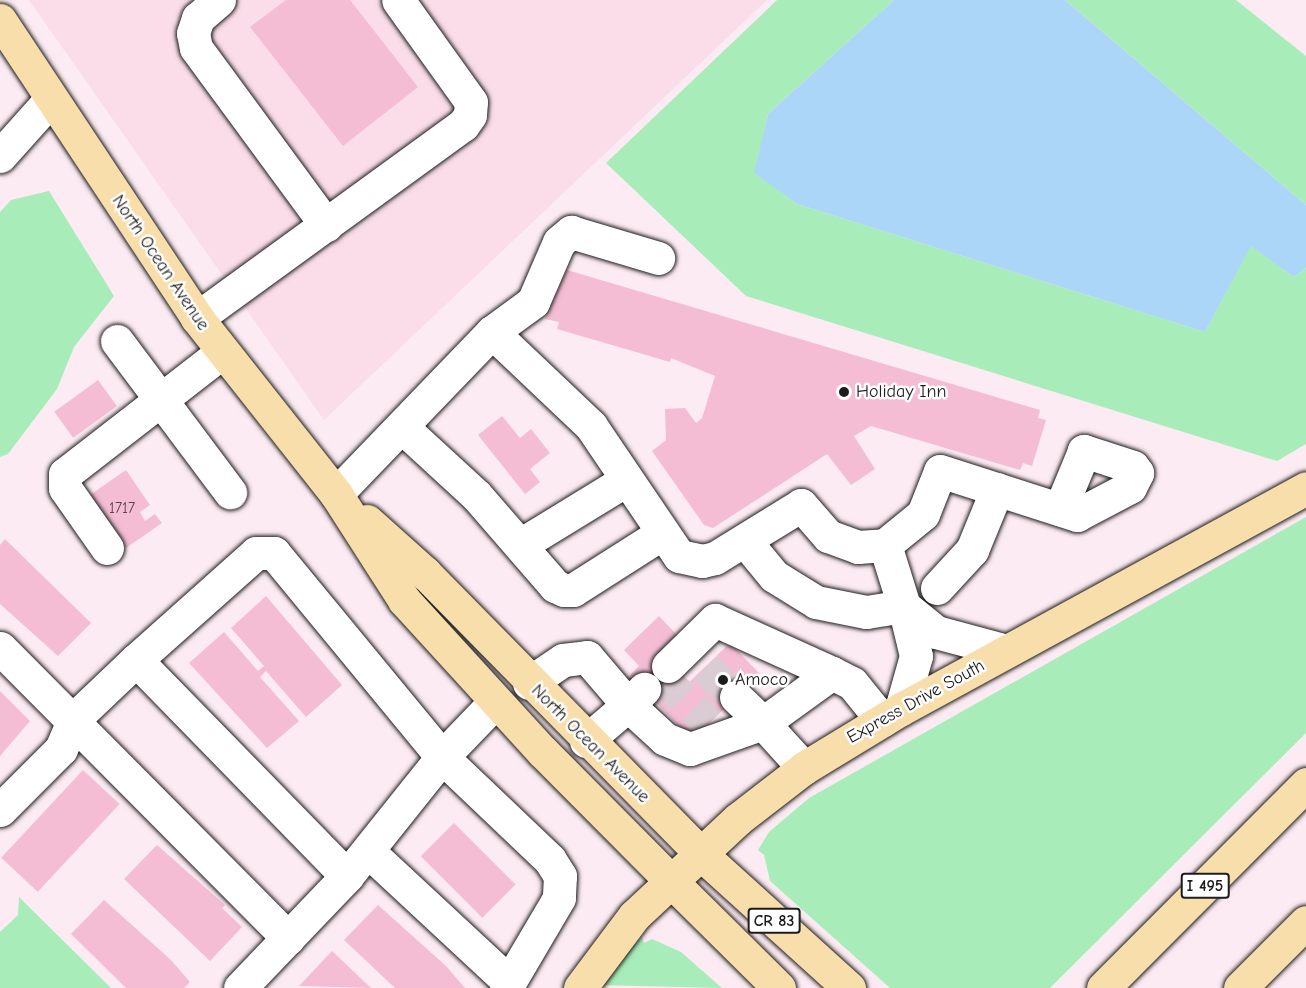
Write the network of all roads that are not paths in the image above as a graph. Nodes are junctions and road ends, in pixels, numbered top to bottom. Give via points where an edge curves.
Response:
1 (219, 0) edge
2 (398, 0) edge
3 (0, 20) edge
4 (51, 99) junction
5 (0, 156) edge
6 (326, 225) junction
7 (658, 258) dead end
8 (197, 318) junction
9 (492, 333) junction
10 (117, 340) dead end
11 (222, 352) junction
12 (160, 400) junction
13 (402, 427) junction
14 (626, 480) junction
15 (1306, 488) edge
16 (997, 489) junction
17 (230, 492) dead end
18 (336, 494) junction
19 (1060, 509) dead end
20 (661, 534) junction
21 (745, 541) junction
22 (520, 545) junction
23 (885, 545) junction
24 (107, 548) dead end
25 (937, 588) dead end
26 (904, 606) junction
27 (1007, 651) junction
28 (2, 655) edge
29 (136, 660) junction
30 (686, 661) dead end
31 (832, 673) junction
32 (529, 683) junction
33 (636, 697) junction
34 (736, 697) tunnel mouth
35 (495, 702) junction
36 (891, 715) junction
37 (74, 719) junction
38 (763, 723) junction
39 (586, 741) junction
40 (442, 757) junction
41 (804, 768) junction
42 (1306, 784) edge
43 (0, 810) edge
44 (369, 852) junction
45 (701, 854) junction
46 (347, 876) junction
47 (672, 881) junction
48 (1306, 922) edge
49 (288, 938) junction
50 (508, 985) edge
51 (244, 987) edge
52 (580, 988) edge
53 (779, 988) edge
54 (849, 988) edge
55 (1103, 988) edge
56 (1240, 988) edge

1 - 6 street via 198,18 193,33 196,48
2 - 6 street via 471,102 470,115 463,125
3 - 4 main road, North Ocean Avenue / CR 83
4 - 5 street
4 - 8 main road, North Ocean Avenue / CR 83
6 - 8 street
7 - 9 street via 571,232 559,242 533,302
8 - 11 main road, North Ocean Avenue / CR 83
9 - 13 street
9 - 14 street via 578,412
10 - 12 street
11 - 12 street
11 - 18 main road, North Ocean Avenue / CR 83
12 - 17 street
12 - 24 street via 65,474 65,488
13 - 18 street
13 - 22 street via 452,471
14 - 20 street
14 - 22 street
15 - 27 main road, Express Drive South
16 - 19 street
16 - 23 street via 940,471 923,514
16 - 25 street via 972,550
18 - 32 main road, North Ocean Avenue / CR 83 via 425,573
18 - 35 main road, North Ocean Avenue / CR 83 via 404,600
20 - 21 street via 679,556 702,561
20 - 22 street via 573,590 555,586
21 - 23 street via 801,505 828,536 858,547
21 - 26 street via 774,576 816,602 866,612
23 - 26 street
26 - 27 street via 936,632
26 - 36 street via 916,656
27 - 36 main road, Express Drive South
28 - 37 street
29 - 37 street
29 - 40 street via 256,553 274,553
29 - 46 street
30 - 31 street via 715,620
31 - 36 street via 852,683
31 - 38 street
32 - 33 street via 563,660 587,657
32 - 39 main road, North Ocean Avenue / CR 83
33 - 38 street via 665,739 690,749 717,731
33 - 39 street
34 - 38 street
35 - 40 street
35 - 47 main road, North Ocean Avenue / CR 83
36 - 41 main road, Express Drive South
37 - 43 street via 61,749
37 - 49 street
38 - 41 street
39 - 45 main road, North Ocean Avenue / CR 83
40 - 44 street
40 - 50 street via 550,860 561,876 559,898
41 - 45 main road, Express Drive South
42 - 55 main road, I 495
44 - 46 street
44 - 50 street
45 - 47 main road, Express Drive South
45 - 54 main road, North Ocean Avenue / CR 83
46 - 49 street
47 - 52 main road, Express Drive South via 634,916
47 - 53 main road, North Ocean Avenue / CR 83
48 - 56 main road
49 - 51 street

